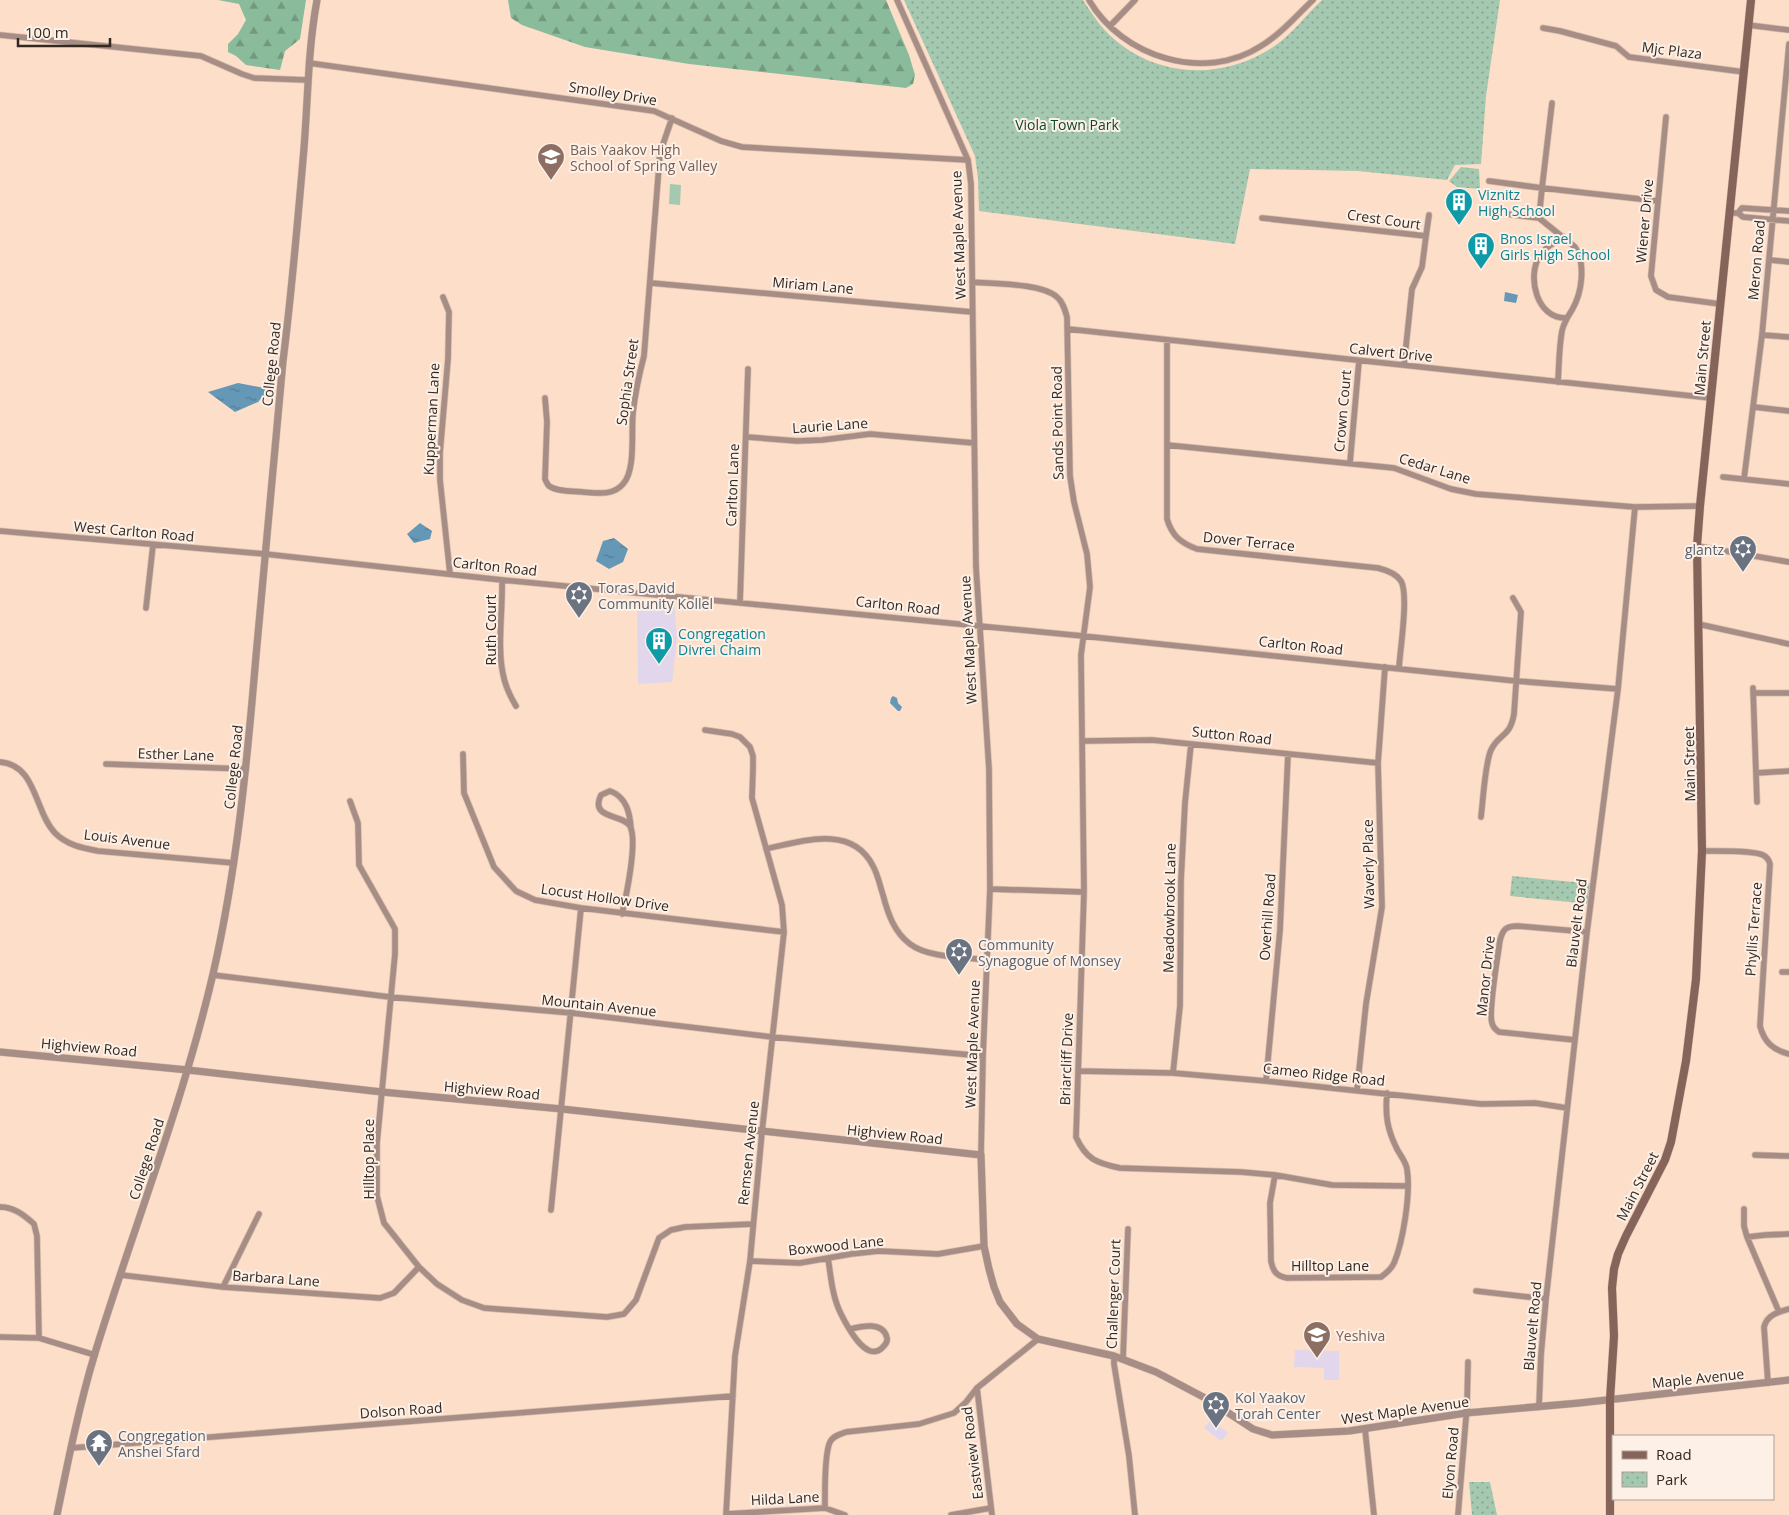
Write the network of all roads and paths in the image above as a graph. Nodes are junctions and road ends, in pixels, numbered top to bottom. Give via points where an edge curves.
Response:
1 (317, 0) edge
2 (898, 0) edge
3 (1089, 0) edge
4 (1135, 0) edge
5 (1312, 0) edge
6 (1751, 0) edge
7 (1748, 25) junction
8 (1110, 26) junction
9 (1542, 28) dead end
10 (1789, 30) edge
11 (0, 35) edge
12 (1789, 44) edge
13 (309, 63) junction
14 (1744, 72) junction
15 (307, 80) junction
16 (1552, 103) dead end
17 (1666, 117) dead end
18 (672, 118) junction
19 (968, 160) junction
20 (1489, 181) dead end
21 (1542, 188) junction
22 (1658, 201) junction
23 (1772, 210) junction
24 (1492, 212) dead end
25 (1789, 212) edge
26 (1734, 213) junction
27 (1429, 215) dead end
28 (1262, 218) dead end
29 (1539, 218) junction
30 (1772, 219) junction
31 (1789, 221) edge
32 (1426, 236) junction
33 (1564, 237) junction
34 (1770, 260) junction
35 (1789, 262) edge
36 (972, 282) junction
37 (650, 283) junction
38 (444, 297) dead end
39 (1720, 304) junction
40 (972, 312) junction
41 (1565, 318) junction
42 (1068, 329) junction
43 (1762, 335) junction
44 (1789, 337) edge
45 (1167, 340) junction
46 (1359, 361) junction
47 (1404, 365) junction
48 (748, 369) dead end
49 (1558, 382) junction
50 (545, 398) dead end
51 (1711, 398) junction
52 (1754, 408) junction
53 (1789, 411) edge
54 (746, 437) junction
55 (974, 443) junction
56 (1167, 445) junction
57 (1350, 463) junction
58 (1723, 477) dead end
59 (1744, 479) junction
60 (1789, 484) edge
61 (1635, 506) junction
62 (1700, 506) junction
63 (0, 531) edge
64 (153, 545) junction
65 (1697, 546) junction
66 (265, 554) junction
67 (1789, 562) edge
68 (450, 574) junction
69 (502, 580) junction
70 (1512, 598) dead end
71 (740, 602) junction
72 (146, 608) dead end
73 (1698, 624) junction
74 (980, 626) junction
75 (1083, 636) junction
76 (1789, 644) edge
77 (1384, 666) junction
78 (1399, 668) junction
79 (1516, 681) junction
80 (1618, 689) junction
81 (1789, 693) edge
82 (516, 706) dead end
83 (705, 730) dead end
84 (1083, 741) junction
85 (1190, 744) junction
86 (463, 754) dead end
87 (1288, 754) junction
88 (0, 762) edge
89 (1378, 763) junction
90 (106, 764) dead end
91 (246, 769) junction
92 (1789, 771) edge
93 (1756, 773) junction
94 (350, 801) dead end
95 (1757, 802) dead end
96 (1481, 817) dead end
97 (631, 829) junction
98 (766, 849) junction
99 (1702, 851) junction
100 (234, 863) junction
101 (990, 890) junction
102 (1084, 892) junction
103 (581, 908) junction
104 (622, 914) junction
105 (784, 932) junction
106 (1587, 932) junction
107 (988, 960) junction
108 (1782, 972) dead end
109 (1789, 972) edge
110 (213, 975) junction
111 (390, 997) junction
112 (572, 1014) junction
113 (772, 1037) junction
114 (1575, 1040) junction
115 (0, 1052) edge
116 (1789, 1054) edge
117 (983, 1056) junction
118 (188, 1070) junction
119 (1078, 1071) junction
120 (1173, 1073) junction
121 (1266, 1081) junction
122 (1358, 1090) junction
123 (382, 1092) junction
124 (1387, 1093) junction
125 (1567, 1108) junction
126 (562, 1109) junction
127 (762, 1132) junction
128 (1755, 1155) dead end
129 (981, 1156) junction
130 (1789, 1156) edge
131 (1274, 1175) junction
132 (1408, 1186) junction
133 (0, 1207) edge
134 (1744, 1209) dead end
135 (551, 1210) dead end
136 (258, 1214) dead end
137 (753, 1224) junction
138 (1128, 1229) dead end
139 (1789, 1234) edge
140 (1747, 1237) junction
141 (984, 1246) junction
142 (828, 1258) junction
143 (750, 1261) junction
144 (419, 1267) junction
145 (121, 1275) junction
146 (223, 1287) junction
147 (1476, 1291) dead end
148 (1546, 1299) junction
149 (1789, 1308) edge
150 (1779, 1312) junction
151 (850, 1329) junction
152 (0, 1337) edge
153 (39, 1338) junction
154 (1038, 1339) junction
155 (95, 1355) junction
156 (1114, 1356) junction
157 (1123, 1359) junction
158 (1468, 1362) dead end
159 (1789, 1380) edge
160 (1768, 1383) junction
161 (977, 1388) junction
162 (733, 1396) junction
163 (1610, 1400) junction
164 (1539, 1407) junction
165 (1466, 1413) junction
166 (1365, 1429) junction
167 (71, 1448) junction
168 (825, 1508) junction
169 (990, 1508) junction
170 (726, 1514) edge
171 (56, 1515) edge
172 (845, 1515) edge
173 (951, 1515) edge
174 (992, 1515) edge
175 (1135, 1515) edge
176 (1374, 1515) edge
177 (1458, 1515) edge
178 (1610, 1515) edge

1 - 13 street, College Road
2 - 19 street, West Maple Avenue
3 - 8 street
4 - 8 street
5 - 8 street via 1261,46 1237,57 1213,62 1165,59 1132,44
6 - 7 main road, Main Street
7 - 10 street
7 - 14 main road, Main Street
9 - 14 street, Mjc Plaza via 1616,46 1629,57
11 - 15 street via 201,56 254,78
12 - 23 street, Meron Road
13 - 15 street, College Road
13 - 18 street, Smolley Drive via 629,106
14 - 26 main road, Main Street
15 - 66 street, College Road via 290,308
16 - 21 street
17 - 22 street, Wiener Drive
18 - 19 street, Smolley Drive via 742,147
18 - 37 street, Sophia Street via 660,153
19 - 36 street, West Maple Avenue
20 - 21 street
21 - 22 street
21 - 29 street
22 - 39 street, Wiener Drive via 1651,276 1656,290 1668,297
23 - 25 street
23 - 26 street via 1742,208
23 - 30 street, Meron Road
24 - 29 street
26 - 30 street via 1743,217
26 - 39 main road, Main Street
27 - 32 street
28 - 32 street, Crest Court
29 - 33 street
30 - 31 street
30 - 34 street, Meron Road
32 - 47 street, Crest Court via 1422,267 1412,289
33 - 41 street via 1575,247 1581,262 1577,300
33 - 41 street via 1549,245 1540,256 1534,282 1544,308 1558,318
34 - 35 street
34 - 43 street, Meron Road
36 - 40 street, West Maple Avenue
36 - 42 street, Sands Point Road via 1036,288 1051,293 1064,307
37 - 40 street, Miriam Lane
37 - 50 street, Sophia Street via 644,356 633,413 631,466 629,477 622,486 613,492 601,493 549,486 545,479
38 - 68 street, Kupperman Lane via 449,312 448,359 440,480
39 - 51 main road, Main Street
40 - 55 street, West Maple Avenue
41 - 49 street
42 - 45 street, Calvert Drive
42 - 75 street, Sands Point Road via 1070,476 1087,554 1090,587
43 - 44 street
43 - 52 street, Meron Road
45 - 46 street, Calvert Drive
45 - 56 street, Dover Terrace
46 - 47 street, Calvert Drive
46 - 57 street, Crown Court
47 - 49 street, Calvert Drive
48 - 54 street, Carlton Lane
49 - 51 street, Calvert Drive
51 - 62 main road, Main Street
52 - 53 street
52 - 59 street, Meron Road
54 - 55 street, Laurie Lane via 797,441 870,434
54 - 71 street, Carlton Lane
55 - 74 street, West Maple Avenue
56 - 57 street, Cedar Lane
56 - 78 street, Dover Terrace via 1167,519 1174,535 1186,545 1378,568 1395,574 1405,595
57 - 61 street, Cedar Lane via 1394,468 1451,490 1476,494
58 - 59 street
59 - 60 street
61 - 62 street
61 - 80 street, Blauvelt Road
62 - 65 main road, Main Street
63 - 64 street, West Carlton Road
64 - 66 street, West Carlton Road
64 - 72 street
65 - 67 street
65 - 73 main road, Main Street
66 - 68 street, Carlton Road
66 - 91 street, College Road
68 - 69 street, Carlton Road
69 - 71 street, Carlton Road
69 - 82 street, Ruth Court via 500,652 508,691
70 - 79 street via 1521,612
71 - 74 street, Carlton Road
73 - 76 street
73 - 99 main road, Main Street
74 - 75 street, Carlton Road
74 - 101 street, West Maple Avenue via 989,769
75 - 77 street, Carlton Road
75 - 84 street, Briarcliff Drive
77 - 78 street, Carlton Road
77 - 89 street, Waverly Place
78 - 79 street, Carlton Road
79 - 80 street, Carlton Road
79 - 96 street via 1512,724 1491,750
80 - 106 street, Blauvelt Road
81 - 93 street via 1753,691
83 - 98 street, Remsen Avenue via 740,737 750,747 752,798
84 - 85 street, Sutton Road via 1152,740
84 - 102 street, Briarcliff Drive
85 - 87 street, Sutton Road
85 - 120 street, Meadowbrook Lane via 1181,880 1180,1006
86 - 103 street, Locust Hollow Drive via 464,793 494,867 516,891 536,900
87 - 89 street, Sutton Road
87 - 121 street, Overhill Road via 1280,930
88 - 100 street, Louis Avenue via 16,768 30,781 49,825 66,841 77,846 98,851
89 - 122 street, Waverly Place via 1382,907 1366,1004
90 - 91 street, Esther Lane
91 - 100 street, College Road
92 - 93 street
93 - 95 street
94 - 111 street, Hilltop Place via 358,823 359,865 395,929
97 - 97 street via 626,823 601,811 598,803 601,795 610,791 618,795 629,812
97 - 104 street via 630,876
98 - 105 street, Remsen Avenue via 782,905
98 - 107 street via 813,838 833,838 851,844 873,865 888,914 898,933 911,945 926,952
99 - 116 street, Phyllis Terrace via 1758,853 1769,861 1760,1026 1762,1035 1773,1048
99 - 163 main road, Main Street via 1696,980 1686,1061 1665,1160 1626,1236 1614,1269
100 - 110 street, College Road
101 - 102 street
101 - 107 street, West Maple Avenue
102 - 119 street, Briarcliff Drive
103 - 104 street, Locust Hollow Drive
103 - 112 street
104 - 105 street, Locust Hollow Drive
105 - 113 street, Remsen Avenue
106 - 114 street, Blauvelt Road
106 - 114 street, Manor Drive via 1518,926 1503,930 1492,1001 1491,1022 1499,1032
107 - 117 street, West Maple Avenue
108 - 109 street
110 - 111 street, Mountain Avenue
110 - 118 street, College Road
111 - 112 street, Mountain Avenue
111 - 123 street, Hilltop Place
112 - 113 street, Mountain Avenue
112 - 126 street
113 - 117 street, Mountain Avenue
113 - 127 street, Remsen Avenue
114 - 125 street, Blauvelt Road
115 - 118 street, Highview Road
117 - 129 street, West Maple Avenue
118 - 123 street, Highview Road
118 - 145 street, College Road
119 - 120 street, Cameo Ridge Road
119 - 131 street, Briarcliff Drive via 1076,1137 1082,1151 1102,1164 1120,1168
120 - 121 street, Cameo Ridge Road
121 - 122 street, Cameo Ridge Road
122 - 124 street, Cameo Ridge Road
123 - 126 street, Highview Road
123 - 144 street, Hilltop Place via 377,1196 384,1223
124 - 125 street, Cameo Ridge Road via 1481,1104 1535,1103
124 - 132 street, Hilltop Lane via 1385,1112 1396,1147 1407,1168
125 - 148 street, Blauvelt Road
126 - 127 street, Highview Road
126 - 135 street
127 - 129 street, Highview Road
127 - 137 street, Remsen Avenue
128 - 130 street
129 - 141 street, West Maple Avenue
131 - 132 street, Briarcliff Drive via 1332,1185
131 - 132 street, Hilltop Lane via 1270,1203 1271,1261 1279,1277 1287,1278 1381,1277 1389,1271 1404,1227
133 - 153 street via 19,1212 34,1224
134 - 140 street
136 - 146 street
137 - 143 street, Remsen Avenue
137 - 144 street, Hilltop Place via 671,1230 659,1238 636,1300 624,1314 607,1317 484,1308 462,1300 437,1284
138 - 157 street, Challenger Court
139 - 140 street
140 - 150 street
141 - 142 street, Boxwood Lane via 938,1254 879,1251
141 - 154 street, West Maple Avenue via 1000,1302 1017,1324
142 - 143 street, Boxwood Lane via 800,1263
142 - 151 street via 833,1294
143 - 162 street, Remsen Avenue
144 - 146 street, Barbara Lane via 394,1293 380,1298
145 - 146 street, Barbara Lane
145 - 155 street, College Road
147 - 148 street
148 - 164 street, Blauvelt Road
149 - 150 street
150 - 160 street via 1767,1318 1764,1328
151 - 151 street via 872,1353 886,1344 884,1331 877,1327 869,1325
152 - 153 street
153 - 155 street
154 - 156 street, West Maple Avenue
154 - 161 street
155 - 167 street, College Road
156 - 157 street, West Maple Avenue
156 - 175 street
157 - 166 street, West Maple Avenue via 1156,1372 1207,1399 1253,1429 1272,1435
158 - 165 street, Elyon Road
159 - 160 street, Maple Avenue
160 - 163 street, Maple Avenue
161 - 168 street via 954,1413 935,1420 836,1436 830,1442 827,1454
161 - 169 street, Eastview Road
162 - 167 street, Dolson Road
162 - 170 street, Remsen Avenue
163 - 164 street, West Maple Avenue
163 - 178 main road, Main Street
164 - 165 street, West Maple Avenue
165 - 166 street, West Maple Avenue
165 - 177 street, Elyon Road
166 - 176 street
167 - 171 street, College Road
168 - 170 street, Hilda Lane
168 - 172 street, Hilda Lane
169 - 173 street
169 - 174 street, Eastview Road

